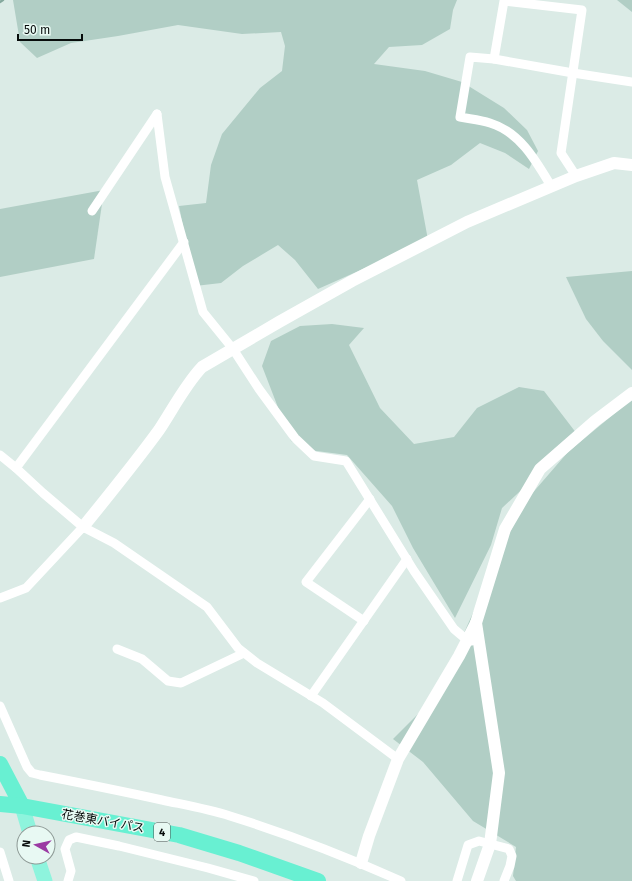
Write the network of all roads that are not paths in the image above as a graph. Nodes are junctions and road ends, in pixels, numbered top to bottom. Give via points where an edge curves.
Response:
1 (494, 59) junction
2 (573, 73) junction
3 (632, 82) edge
4 (632, 165) edge
5 (576, 176) junction
6 (551, 186) junction
7 (92, 211) dead end
8 (184, 242) junction
9 (233, 349) junction
10 (632, 393) edge
11 (0, 456) edge
12 (16, 468) junction
13 (370, 499) junction
14 (83, 526) junction
15 (407, 559) junction
16 (0, 598) edge
17 (364, 620) junction
18 (473, 641) junction
19 (118, 649) dead end
20 (244, 653) junction
21 (312, 696) junction
22 (0, 706) edge
23 (398, 759) junction
24 (0, 764) edge
25 (0, 804) edge
26 (22, 806) junction
27 (28, 825) edge
28 (490, 844) junction
29 (0, 852) edge
30 (361, 863) junction
31 (40, 865) edge
32 (9, 881) edge
33 (45, 881) edge
34 (68, 881) edge
35 (254, 881) edge
36 (318, 881) edge
37 (401, 881) edge
38 (457, 881) edge
39 (476, 881) edge
40 (504, 881) edge

1 - 2 street
1 - 2 street via 504,1 582,10
1 - 6 street via 470,57 460,117 490,123 515,137 533,157
2 - 3 street
2 - 5 street via 561,153
4 - 5 street via 614,163
5 - 6 street
6 - 9 street via 468,222 352,281
7 - 8 street via 157,114 165,177
8 - 9 street via 204,312
8 - 12 street
9 - 13 street via 295,438 314,456 346,461
9 - 14 street via 202,367 193,377 159,429
10 - 18 street via 540,469 505,529 476,623
11 - 12 street
12 - 14 street
13 - 15 street
13 - 17 street via 306,582
14 - 16 street via 26,588
14 - 20 street via 114,543 207,607
15 - 17 street
15 - 18 street via 454,629
17 - 21 street
18 - 23 street
18 - 28 street via 499,773
19 - 20 street via 142,659 168,681 181,683
20 - 21 street
21 - 23 street
22 - 30 street via 32,773 229,816 292,836
23 - 30 street
24 - 26 highway
25 - 26 highway, 花巻東バイパス / 4
26 - 27 main road
26 - 36 highway, 花巻東バイパス / 4 via 179,835
28 - 38 street via 479,841 468,845
28 - 39 street
28 - 40 street via 509,849 512,856
29 - 32 street
30 - 37 street
31 - 33 main road
34 - 35 street via 71,871 66,849 69,840 76,837

